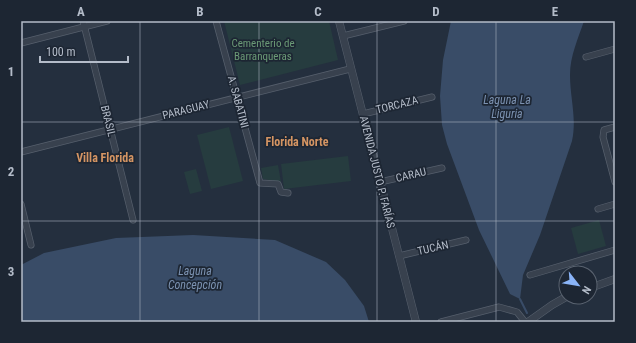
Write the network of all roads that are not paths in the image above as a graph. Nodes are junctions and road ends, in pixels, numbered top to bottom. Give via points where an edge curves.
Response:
1 (107, 21) edge
2 (216, 21) edge
3 (339, 21) edge
4 (404, 21) edge
5 (83, 24) edge
6 (343, 36) junction
7 (21, 42) edge
8 (615, 49) edge
9 (586, 57) dead end
10 (350, 69) junction
11 (237, 97) junction
12 (432, 97) dead end
13 (363, 114) junction
14 (615, 127) edge
15 (110, 129) junction
16 (21, 152) edge
17 (442, 168) dead end
18 (380, 182) junction
19 (615, 182) edge
20 (288, 192) dead end
21 (21, 204) edge
22 (615, 204) edge
23 (598, 209) dead end
24 (133, 220) dead end
25 (466, 240) dead end
26 (31, 245) dead end
27 (615, 250) edge
28 (399, 256) junction
29 (530, 275) dead end
30 (615, 279) edge
31 (598, 285) edge
32 (558, 302) edge
33 (416, 322) edge
34 (441, 322) edge
35 (525, 322) edge
36 (528, 322) edge

1 - 5 street
2 - 11 street, A. SABATINI
3 - 6 street, AVENIDA JUSTO P. FARÍAS
4 - 6 street
5 - 7 street
5 - 15 street, BRASIL
6 - 10 street, AVENIDA JUSTO P. FARÍAS
8 - 9 street
10 - 11 street, PARAGUAY
10 - 13 street, AVENIDA JUSTO P. FARÍAS
11 - 15 street, PARAGUAY
11 - 20 street, A. SABATINI via 260,183 278,184 281,192
12 - 13 street, TORCAZA
13 - 18 street, AVENIDA JUSTO P. FARÍAS
14 - 19 street via 604,130 603,137
15 - 16 street, PARAGUAY
15 - 24 street, BRASIL
17 - 18 street, CARAU
18 - 28 street, AVENIDA JUSTO P. FARÍAS
21 - 26 street
22 - 23 street
25 - 28 street, TUCÁN
27 - 29 street
28 - 33 street, AVENIDA JUSTO P. FARÍAS
30 - 31 street
32 - 36 street
34 - 35 street via 499,307 517,312

